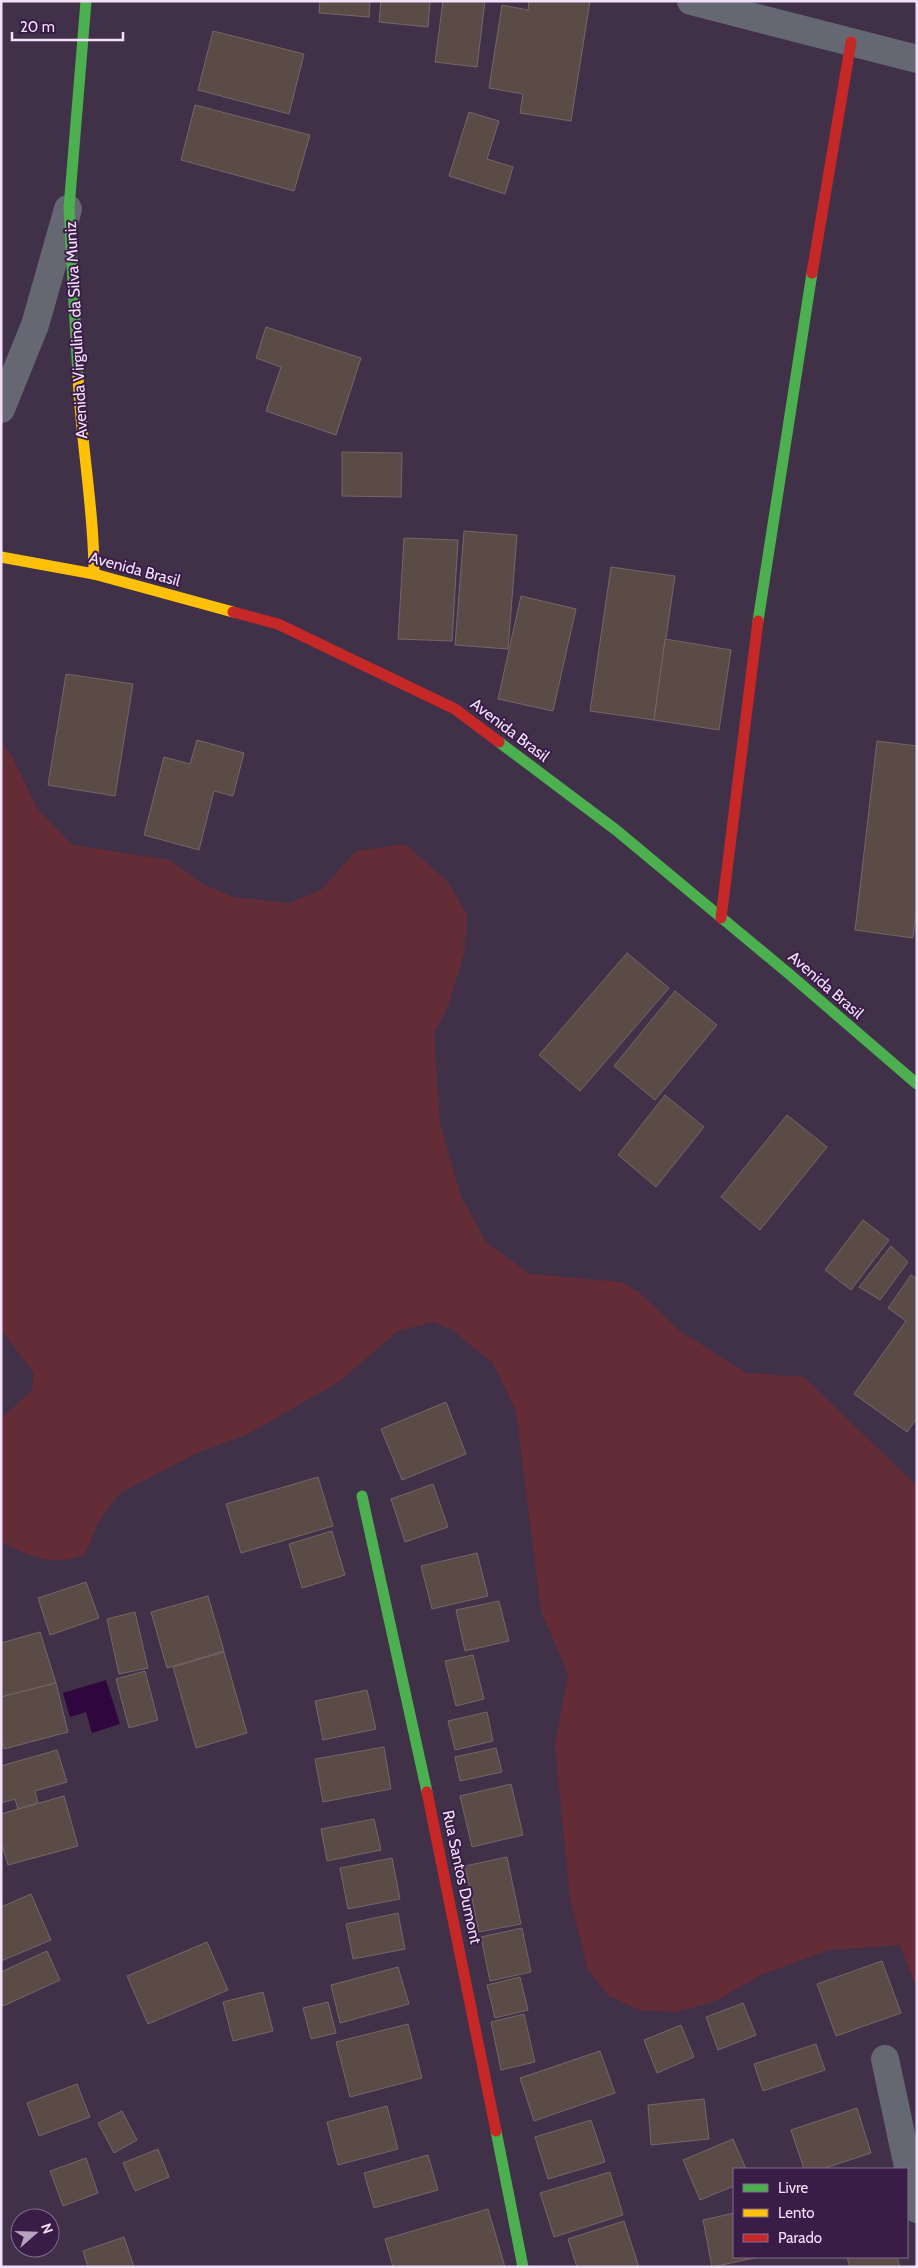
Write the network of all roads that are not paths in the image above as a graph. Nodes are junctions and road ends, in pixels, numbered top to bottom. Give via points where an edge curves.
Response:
1 (86, 1) edge
2 (691, 1) edge
3 (851, 42) junction
4 (917, 59) edge
5 (69, 208) junction
6 (1, 409) edge
7 (1, 557) edge
8 (94, 574) junction
9 (722, 918) junction
10 (917, 1084) edge
11 (362, 1496) dead end
12 (884, 2059) dead end
13 (908, 2168) edge
14 (908, 2168) edge
15 (917, 2209) edge
16 (523, 2267) edge

1 - 5 street
2 - 3 street
3 - 4 street
3 - 9 street via 749,679
5 - 6 street, Avenida Virgulino da Silva Muniz via 35,325
5 - 8 street, Avenida Virgulino da Silva Muniz via 80,424 94,538
7 - 8 street, Avenida Brasil
8 - 9 street, Avenida Brasil via 278,624 455,709 616,830
9 - 10 street, Avenida Brasil
11 - 16 street, Rua Santos Dumont via 449,1893
12 - 13 street
14 - 15 street

